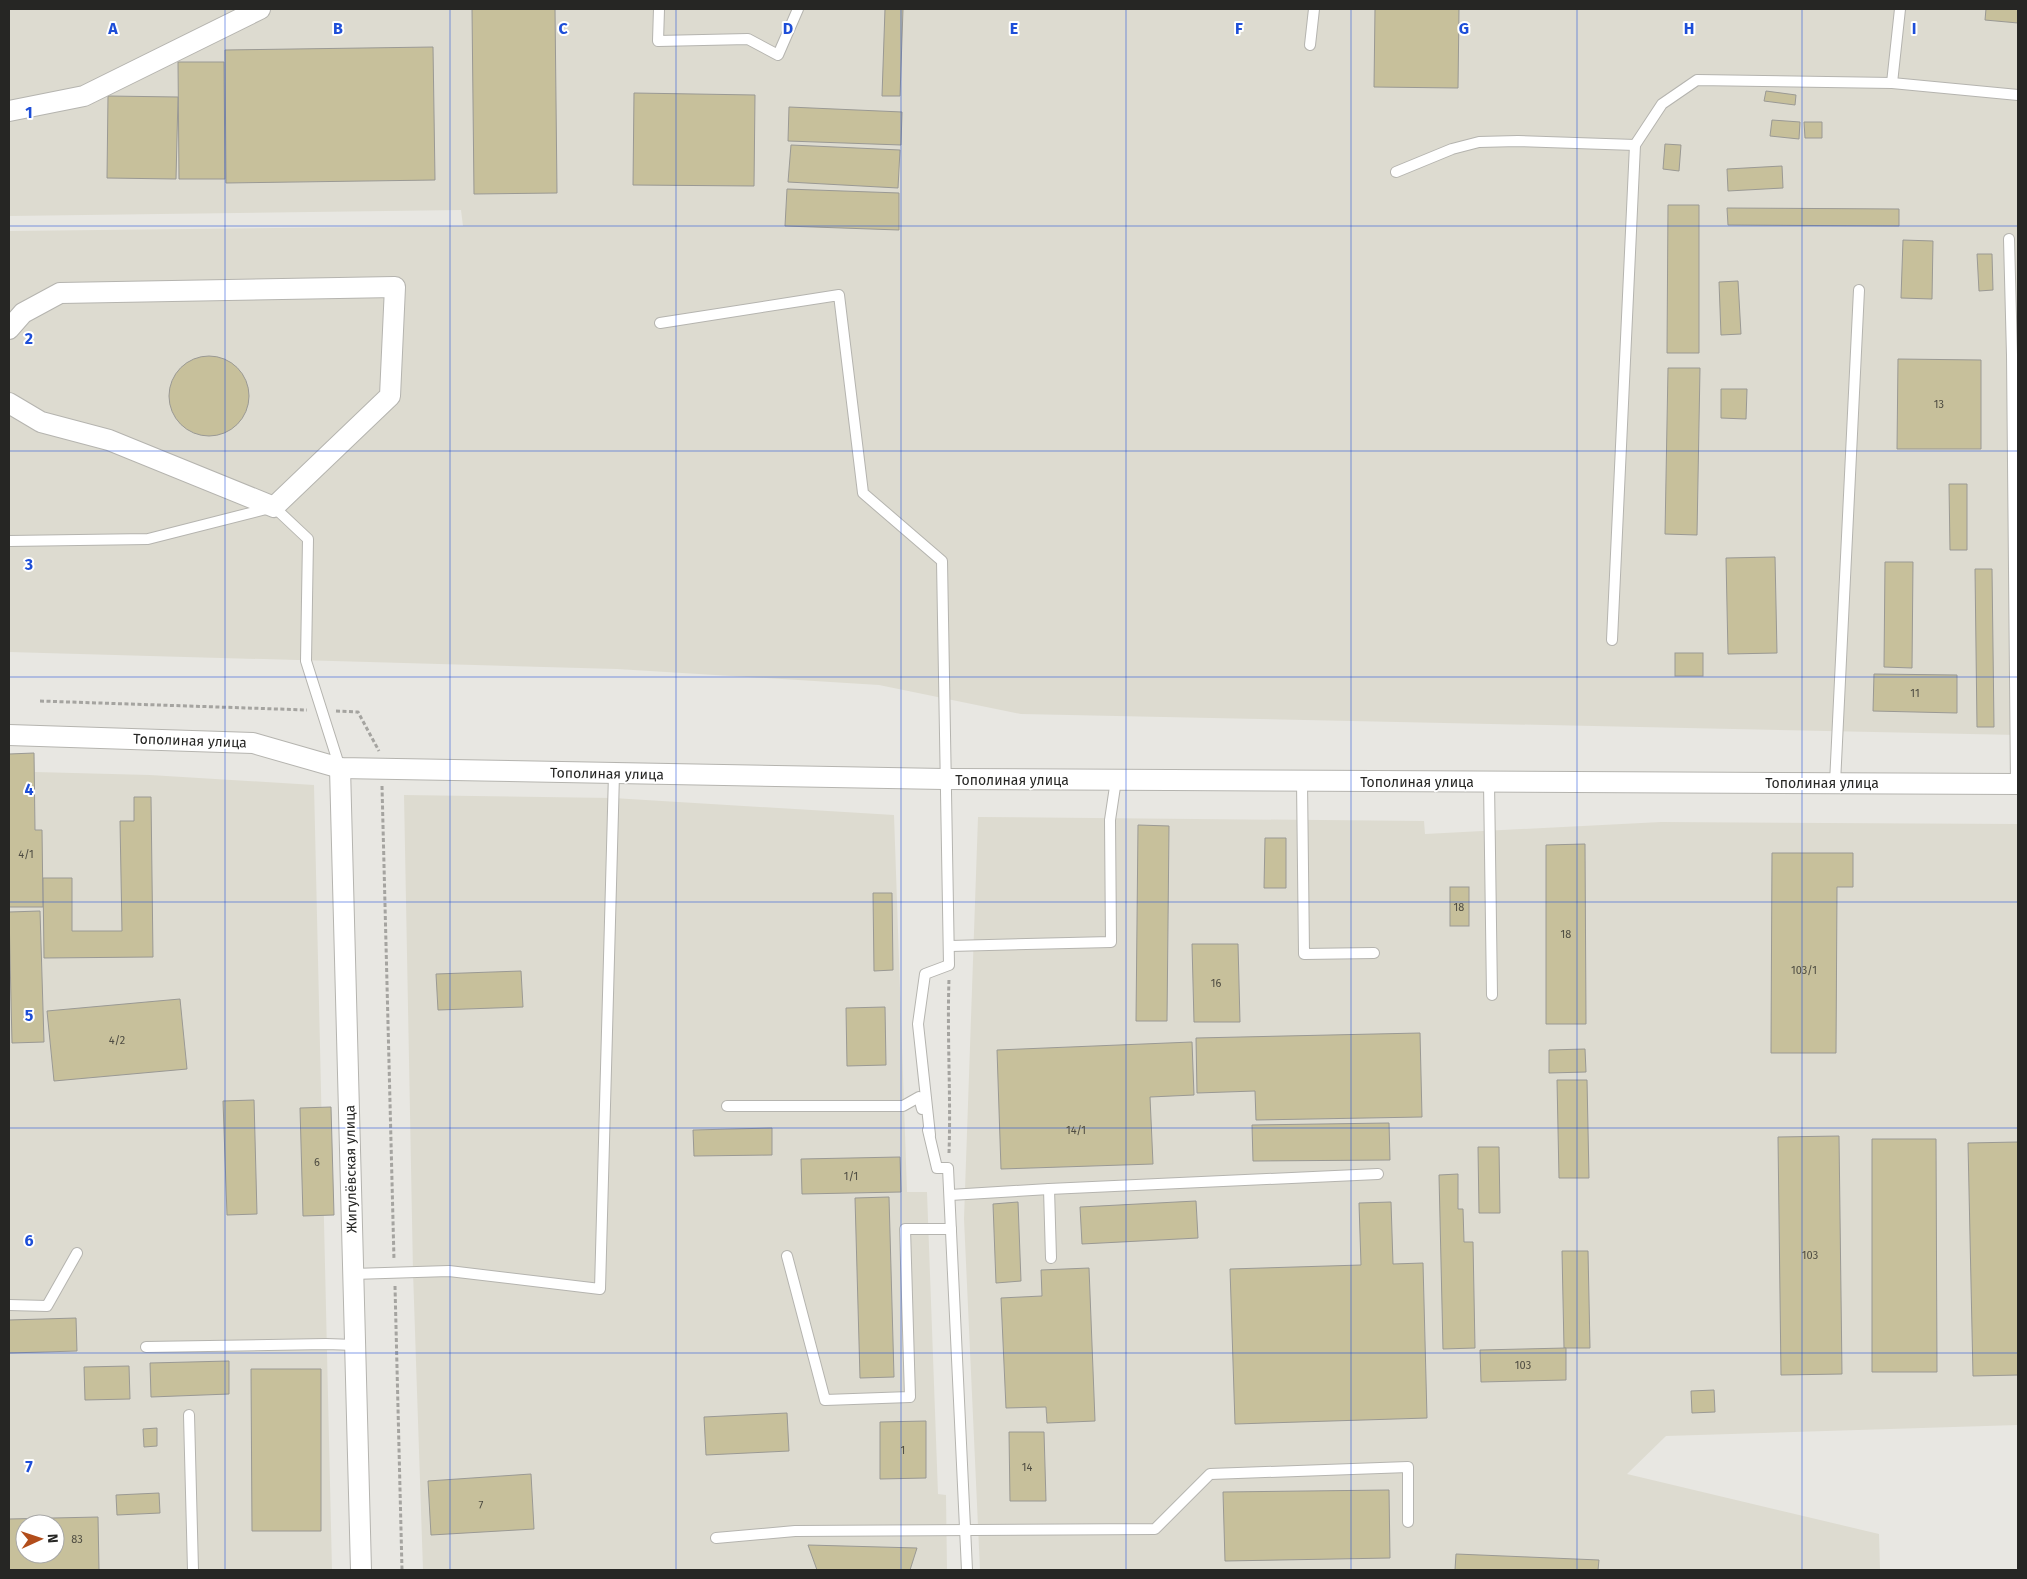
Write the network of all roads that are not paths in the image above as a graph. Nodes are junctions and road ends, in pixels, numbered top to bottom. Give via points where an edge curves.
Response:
1 (260, 9) edge
2 (660, 9) edge
3 (798, 9) edge
4 (1314, 9) edge
5 (1900, 9) edge
6 (1310, 45) dead end
7 (1892, 82) junction
8 (2018, 95) edge
9 (9, 111) edge
10 (1636, 145) junction
11 (1396, 172) dead end
12 (2009, 239) dead end
13 (1859, 290) dead end
14 (660, 323) dead end
15 (9, 329) edge
16 (2015, 355) edge
17 (9, 403) edge
18 (274, 507) junction
19 (9, 541) edge
20 (1612, 640) dead end
21 (9, 735) edge
22 (340, 768) junction
23 (614, 774) junction
24 (944, 779) junction
25 (1116, 780) junction
26 (1302, 781) junction
27 (1489, 782) junction
28 (1835, 784) junction
29 (2017, 784) edge
30 (950, 946) junction
31 (1374, 953) dead end
32 (1492, 995) dead end
33 (727, 1106) dead end
34 (930, 1135) junction
35 (1378, 1174) dead end
36 (1049, 1188) junction
37 (950, 1195) junction
38 (951, 1229) junction
39 (77, 1253) dead end
40 (786, 1256) dead end
41 (1051, 1258) dead end
42 (354, 1274) junction
43 (9, 1305) edge
44 (355, 1345) junction
45 (146, 1347) dead end
46 (189, 1415) dead end
47 (1408, 1522) dead end
48 (965, 1532) junction
49 (716, 1538) dead end
50 (193, 1570) edge
51 (361, 1570) edge
52 (966, 1570) edge

1 - 9 street via 84,96
2 - 3 lane via 658,41 748,39 778,54
4 - 6 lane
5 - 7 lane
7 - 8 lane
7 - 10 lane via 1697,80 1662,104
10 - 11 lane via 1479,142 1452,149
10 - 20 lane
12 - 16 lane
13 - 28 lane
14 - 24 lane via 839,295 863,493 942,561
15 - 18 street via 23,313 60,294 395,287 390,396
16 - 29 lane
17 - 18 street via 41,422 109,440
18 - 19 lane via 148,539
18 - 22 lane via 308,539 306,661
21 - 22 street, Тополиная улица via 253,743
22 - 23 street, Тополиная улица
22 - 42 street, Жигулёвская улица
23 - 24 street, Тополиная улица
23 - 42 lane via 600,1289 449,1271
24 - 25 street, Тополиная улица
24 - 30 lane
25 - 26 street, Тополиная улица
25 - 30 lane via 1110,820 1111,942
26 - 27 street, Тополиная улица
26 - 31 lane via 1304,954
27 - 28 street, Тополиная улица
27 - 32 lane
28 - 29 street, Тополиная улица
30 - 34 lane via 949,965 925,974 918,1024
33 - 34 lane via 903,1106 919,1097
34 - 37 lane via 937,1168 948,1168
35 - 36 lane
36 - 37 lane
36 - 41 lane
37 - 38 lane
38 - 40 lane via 905,1229 910,1397 825,1400
38 - 48 lane
39 - 43 lane via 47,1306
42 - 44 street, Жигулёвская улица
44 - 45 lane
44 - 51 street, Жигулёвская улица
46 - 50 lane
47 - 48 lane via 1408,1467 1210,1474 1156,1528
48 - 49 lane via 795,1531
48 - 52 lane

